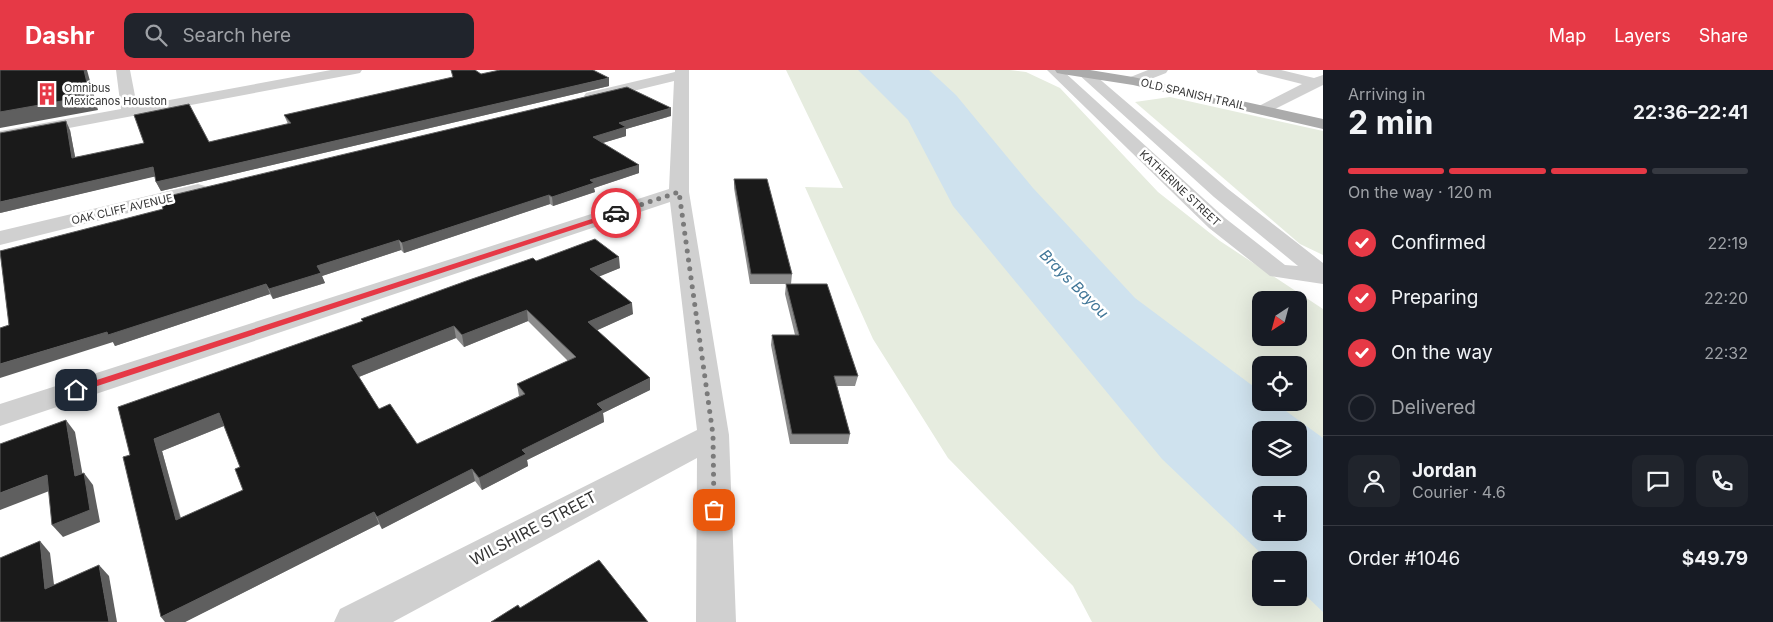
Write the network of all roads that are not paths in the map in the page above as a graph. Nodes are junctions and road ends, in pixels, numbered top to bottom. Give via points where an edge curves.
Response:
1 (123, 70) edge
2 (355, 70) edge
3 (1054, 70) edge
4 (1062, 70) edge
5 (1161, 70) edge
6 (1263, 70) edge
7 (1082, 72) edge
8 (682, 73) edge
9 (1133, 81) junction
10 (1319, 81) edge
11 (576, 100) edge
12 (1263, 110) junction
13 (130, 112) junction
14 (1323, 124) edge
15 (0, 136) edge
16 (211, 187) edge
17 (679, 192) junction
18 (0, 238) edge
19 (1323, 271) edge
20 (1323, 277) edge
21 (0, 415) edge
22 (713, 435) junction
23 (354, 622) edge
24 (716, 622) edge

1 - 13 street
2 - 13 street
3 - 20 street, KATHERINE STREET via 1217,223 1278,271
4 - 7 main road, OLD SPANISH TRAIL
5 - 9 street
6 - 10 street
7 - 9 main road, OLD SPANISH TRAIL
7 - 19 street, KATHERINE STREET via 1221,193 1314,268
8 - 11 street
8 - 17 street
9 - 12 main road, OLD SPANISH TRAIL
10 - 12 street
12 - 14 main road, OLD SPANISH TRAIL
13 - 15 street
16 - 18 street, OAK CLIFF AVENUE
17 - 21 street
17 - 22 street
22 - 23 street, WILSHIRE STREET
22 - 24 street

